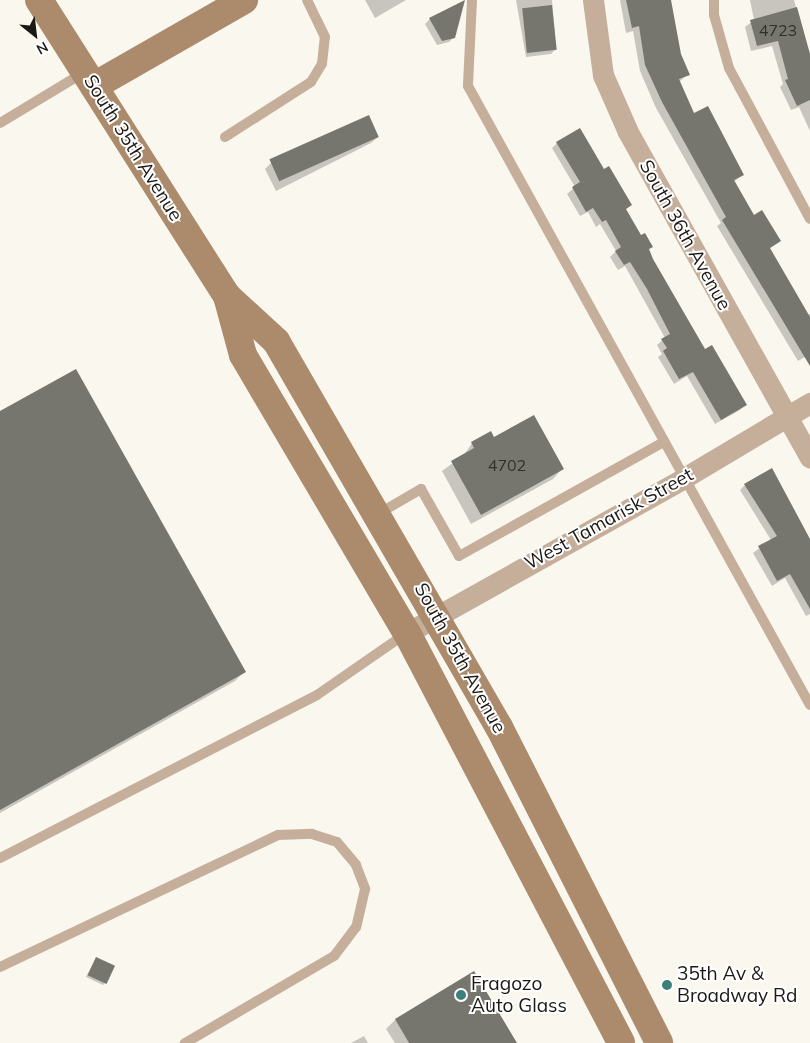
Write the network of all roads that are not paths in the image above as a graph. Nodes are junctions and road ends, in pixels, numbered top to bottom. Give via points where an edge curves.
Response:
1 (39, 0) edge
2 (306, 0) edge
3 (472, 0) edge
4 (593, 0) edge
5 (714, 0) edge
6 (229, 3) edge
7 (89, 79) junction
8 (0, 123) edge
9 (225, 137) dead end
10 (810, 219) edge
11 (227, 296) junction
12 (810, 403) edge
13 (786, 419) junction
14 (664, 442) junction
15 (810, 458) edge
16 (684, 478) junction
17 (377, 514) junction
18 (437, 616) junction
19 (407, 633) junction
20 (810, 705) edge
21 (0, 858) edge
22 (0, 967) edge
23 (185, 1043) edge
24 (621, 1043) edge
25 (660, 1043) edge

1 - 7 main road, South 35th Avenue
2 - 9 lane via 324,37 325,53 311,82
3 - 14 lane via 468,86
4 - 13 street, South 36th Avenue via 603,75 628,132
5 - 10 lane via 714,15 730,68
6 - 7 main road
7 - 8 lane
7 - 11 main road, South 35th Avenue
11 - 17 main road, South 35th Avenue via 276,341
11 - 19 main road, South 35th Avenue via 243,355
12 - 13 street, West Tamarisk Street
13 - 15 street, South 36th Avenue
13 - 16 street, West Tamarisk Street
14 - 16 lane
14 - 17 lane via 459,556 421,489
16 - 18 street, West Tamarisk Street
16 - 20 lane
17 - 18 main road, South 35th Avenue
18 - 19 street, West Tamarisk Street
18 - 25 main road, South 35th Avenue via 499,727
19 - 21 lane via 318,695
19 - 24 main road, South 35th Avenue
22 - 23 lane via 278,835 312,834 337,842 356,865 365,888 356,927 334,956

